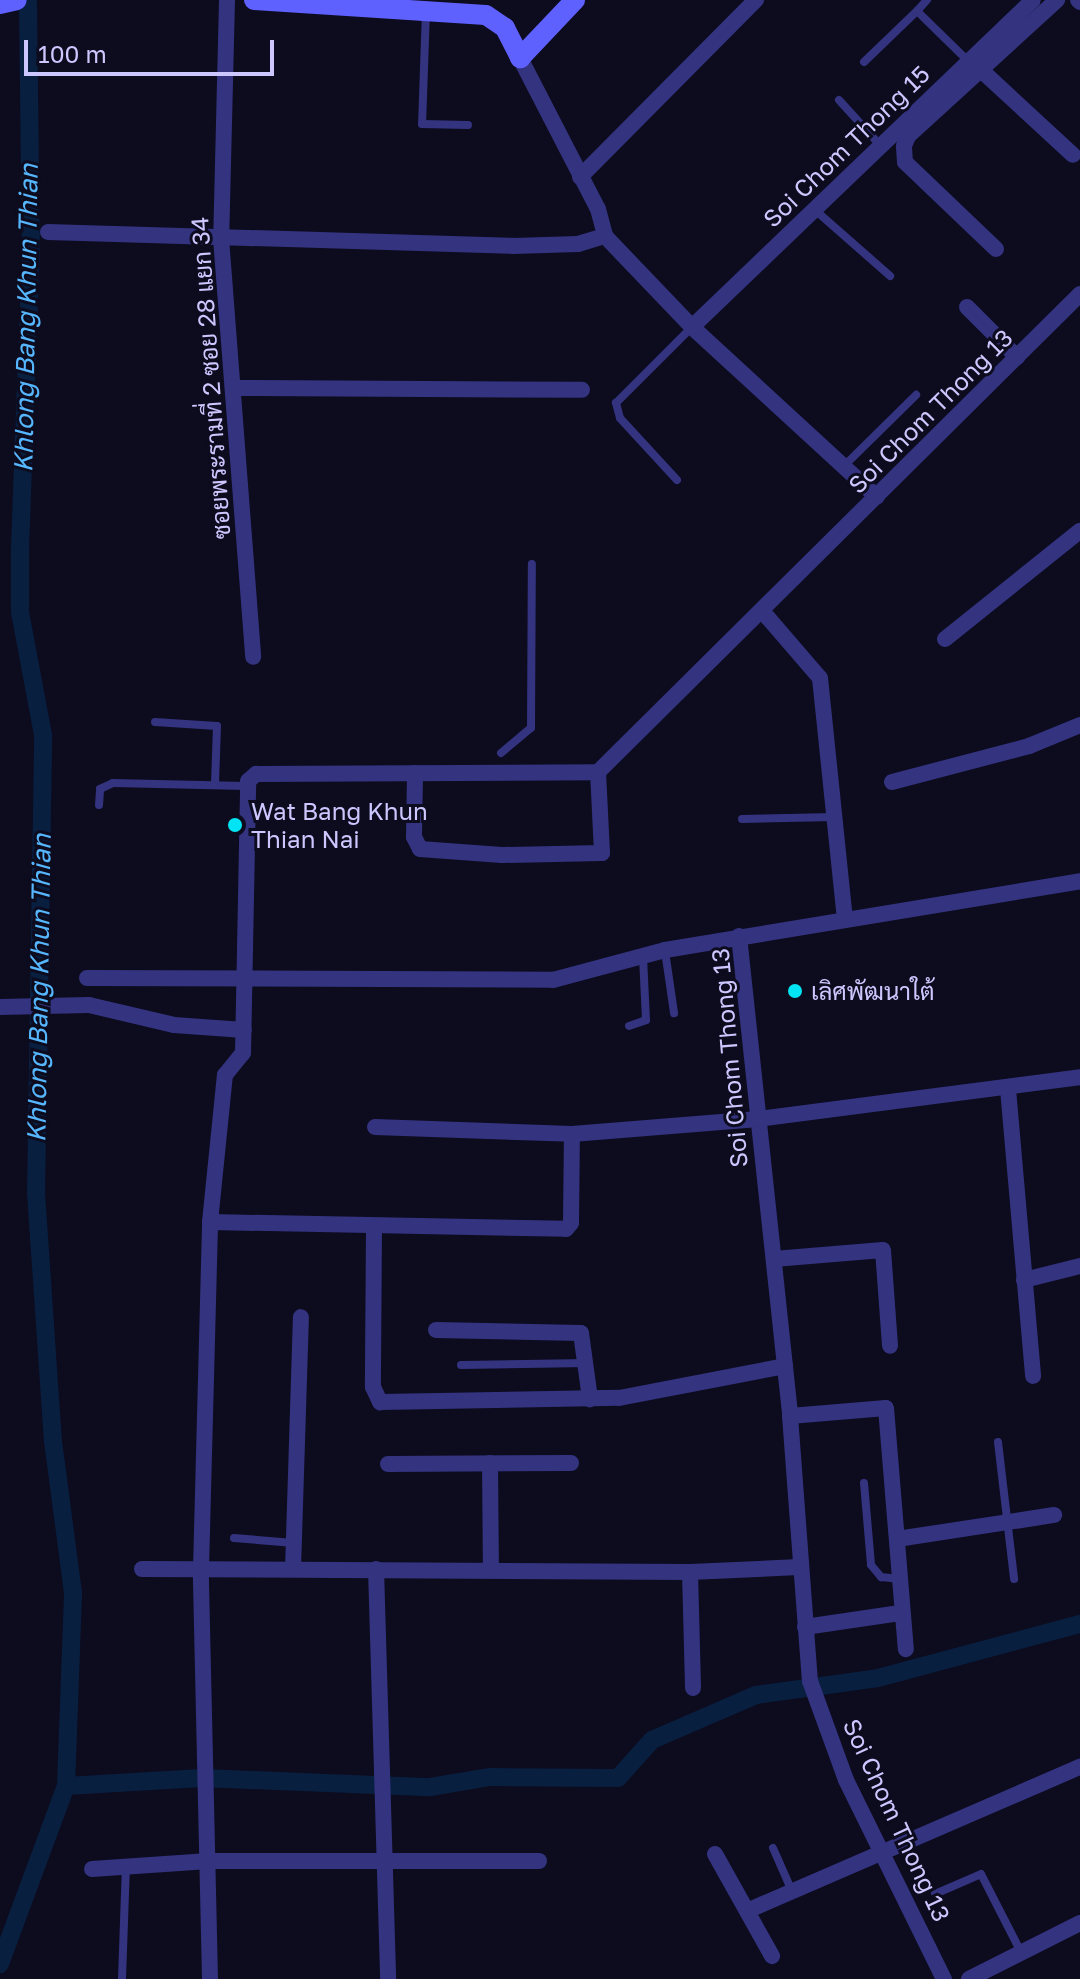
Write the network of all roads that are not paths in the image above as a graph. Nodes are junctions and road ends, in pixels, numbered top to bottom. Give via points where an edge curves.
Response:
1 (17, 0) edge
2 (227, 0) edge
3 (254, 0) edge
4 (575, 0) edge
5 (756, 0) edge
6 (927, 0) edge
7 (1033, 0) edge
8 (1057, 0) edge
9 (0, 4) edge
10 (426, 10) junction
11 (917, 11) junction
12 (520, 58) junction
13 (864, 62) dead end
14 (975, 66) junction
15 (839, 100) dead end
16 (468, 125) dead end
17 (880, 145) junction
18 (1073, 155) dead end
19 (580, 177) junction
20 (815, 210) junction
21 (48, 232) dead end
22 (605, 236) junction
23 (221, 238) junction
24 (996, 249) dead end
25 (890, 276) dead end
26 (1080, 294) edge
27 (967, 307) dead end
28 (692, 327) junction
29 (1017, 357) junction
30 (236, 388) junction
31 (582, 390) dead end
32 (916, 395) dead end
33 (845, 465) junction
34 (677, 480) dead end
35 (877, 497) junction
36 (1080, 531) edge
37 (532, 564) dead end
38 (763, 612) junction
39 (945, 639) dead end
40 (253, 657) dead end
41 (155, 722) dead end
42 (1080, 725) edge
43 (501, 753) dead end
44 (598, 772) junction
45 (415, 773) junction
46 (892, 782) dead end
47 (215, 783) junction
48 (246, 786) junction
49 (99, 805) dead end
50 (835, 817) junction
51 (742, 819) dead end
52 (1080, 881) edge
53 (845, 919) junction
54 (739, 936) junction
55 (665, 950) junction
56 (643, 957) junction
57 (87, 978) dead end
58 (243, 978) junction
59 (0, 1007) edge
60 (674, 1013) dead end
61 (629, 1026) dead end
62 (244, 1030) junction
63 (1080, 1077) edge
64 (1008, 1089) junction
65 (758, 1119) junction
66 (375, 1127) dead end
67 (572, 1134) junction
68 (210, 1222) junction
69 (374, 1226) junction
70 (774, 1259) junction
71 (1080, 1266) edge
72 (1024, 1280) junction
73 (301, 1317) dead end
74 (436, 1330) dead end
75 (890, 1346) dead end
76 (589, 1363) junction
77 (461, 1365) dead end
78 (785, 1366) junction
79 (1033, 1376) dead end
80 (590, 1399) junction
81 (790, 1416) junction
82 (998, 1442) dead end
83 (490, 1463) junction
84 (571, 1463) dead end
85 (388, 1464) dead end
86 (864, 1483) dead end
87 (1054, 1515) dead end
88 (1006, 1525) junction
89 (234, 1538) dead end
90 (897, 1539) junction
91 (294, 1543) junction
92 (799, 1567) junction
93 (142, 1569) dead end
94 (201, 1569) junction
95 (293, 1569) junction
96 (376, 1569) junction
97 (491, 1570) junction
98 (690, 1572) junction
99 (899, 1579) junction
100 (1014, 1579) dead end
101 (900, 1613) junction
102 (805, 1627) junction
103 (906, 1649) dead end
104 (693, 1688) dead end
105 (1080, 1767) edge
106 (773, 1848) dead end
107 (881, 1850) junction
108 (715, 1854) dead end
109 (209, 1861) junction
110 (384, 1861) junction
111 (539, 1861) dead end
112 (126, 1866) junction
113 (92, 1869) dead end
114 (791, 1889) junction
115 (935, 1894) dead end
116 (749, 1910) junction
117 (1080, 1923) edge
118 (1022, 1953) junction
119 (772, 1956) dead end
120 (122, 1979) edge
121 (210, 1979) edge
122 (388, 1979) edge
123 (944, 1979) edge
124 (969, 1979) edge

1 - 9 street
2 - 23 street, ซอยพระรามที่ 2 ซอย 28 แยก 34
3 - 10 street
4 - 12 street
5 - 19 street
6 - 11 lane
7 - 14 street, Soi Chom Thong 15
8 - 14 street
10 - 12 street via 496,19
10 - 16 lane via 422,124
11 - 13 lane
11 - 14 lane
12 - 19 street
14 - 17 street, Soi Chom Thong 15
14 - 18 street
14 - 24 street via 908,136 903,154 905,162
15 - 17 lane
17 - 20 street, Soi Chom Thong 15
19 - 22 street
20 - 25 lane
20 - 28 street, Soi Chom Thong 15
21 - 23 street
22 - 23 street via 578,244 513,246
22 - 28 street
23 - 30 street, ซอยพระรามที่ 2 ซอย 28 แยก 34
26 - 29 street, Soi Chom Thong 13
27 - 29 street
28 - 33 street
28 - 34 lane via 616,403 620,418
29 - 35 street, Soi Chom Thong 13
30 - 31 street
30 - 40 street, ซอยพระรามที่ 2 ซอย 28 แยก 34
32 - 33 lane
33 - 35 street
35 - 38 street, Soi Chom Thong 13
36 - 39 street
37 - 43 lane via 531,728
38 - 44 street, Soi Chom Thong 13
38 - 50 street via 820,678
41 - 47 lane via 217,726
42 - 46 street via 1029,746
44 - 45 street
44 - 45 street via 602,853 502,855 420,849 414,837
45 - 48 street via 256,774
47 - 48 lane
47 - 49 lane via 108,783 100,789
48 - 58 street
50 - 51 lane
50 - 53 street
52 - 53 street, Soi Chom Thong 13
53 - 54 street, Soi Chom Thong 13
54 - 55 street
54 - 65 street, Soi Chom Thong 13
55 - 56 street
55 - 60 lane
56 - 58 street via 553,980
56 - 61 lane via 646,1020
57 - 58 street
58 - 62 street
59 - 62 street via 78,1005 174,1025
62 - 68 street via 242,1055 225,1075
63 - 64 street
64 - 65 street
64 - 72 street
65 - 67 street
65 - 70 street, Soi Chom Thong 13
66 - 67 street
67 - 69 street via 571,1223 566,1229
68 - 69 street
68 - 94 street
69 - 80 street via 373,1387 380,1402
70 - 75 street via 883,1250
70 - 78 street, Soi Chom Thong 13
71 - 72 street
72 - 79 street
73 - 91 street
74 - 76 street via 575,1331 585,1338
76 - 77 lane
76 - 80 street
78 - 80 street
78 - 81 street, Soi Chom Thong 13
81 - 90 street via 884,1406
81 - 92 street, Soi Chom Thong 13
82 - 88 lane
83 - 84 street
83 - 85 street
83 - 97 street
86 - 99 lane via 871,1565 881,1577
87 - 88 street
88 - 90 street
88 - 100 lane
89 - 91 lane
90 - 99 street
91 - 95 street
92 - 98 street
92 - 102 street, Soi Chom Thong 13
93 - 94 street
94 - 95 street
94 - 109 street
95 - 96 street
96 - 97 street
96 - 110 street
97 - 98 street
98 - 104 street
99 - 101 street
101 - 102 street
101 - 103 street
102 - 107 street, Soi Chom Thong 13 via 817,1702 846,1780
105 - 107 street
106 - 114 lane
107 - 114 street
107 - 123 street, Soi Chom Thong 13
108 - 116 street
109 - 110 street
109 - 112 street
109 - 121 street
110 - 111 street
110 - 122 street
112 - 113 street
112 - 120 lane
114 - 116 street
115 - 118 lane via 963,1878 984,1876
116 - 119 street
117 - 118 street
118 - 124 street

